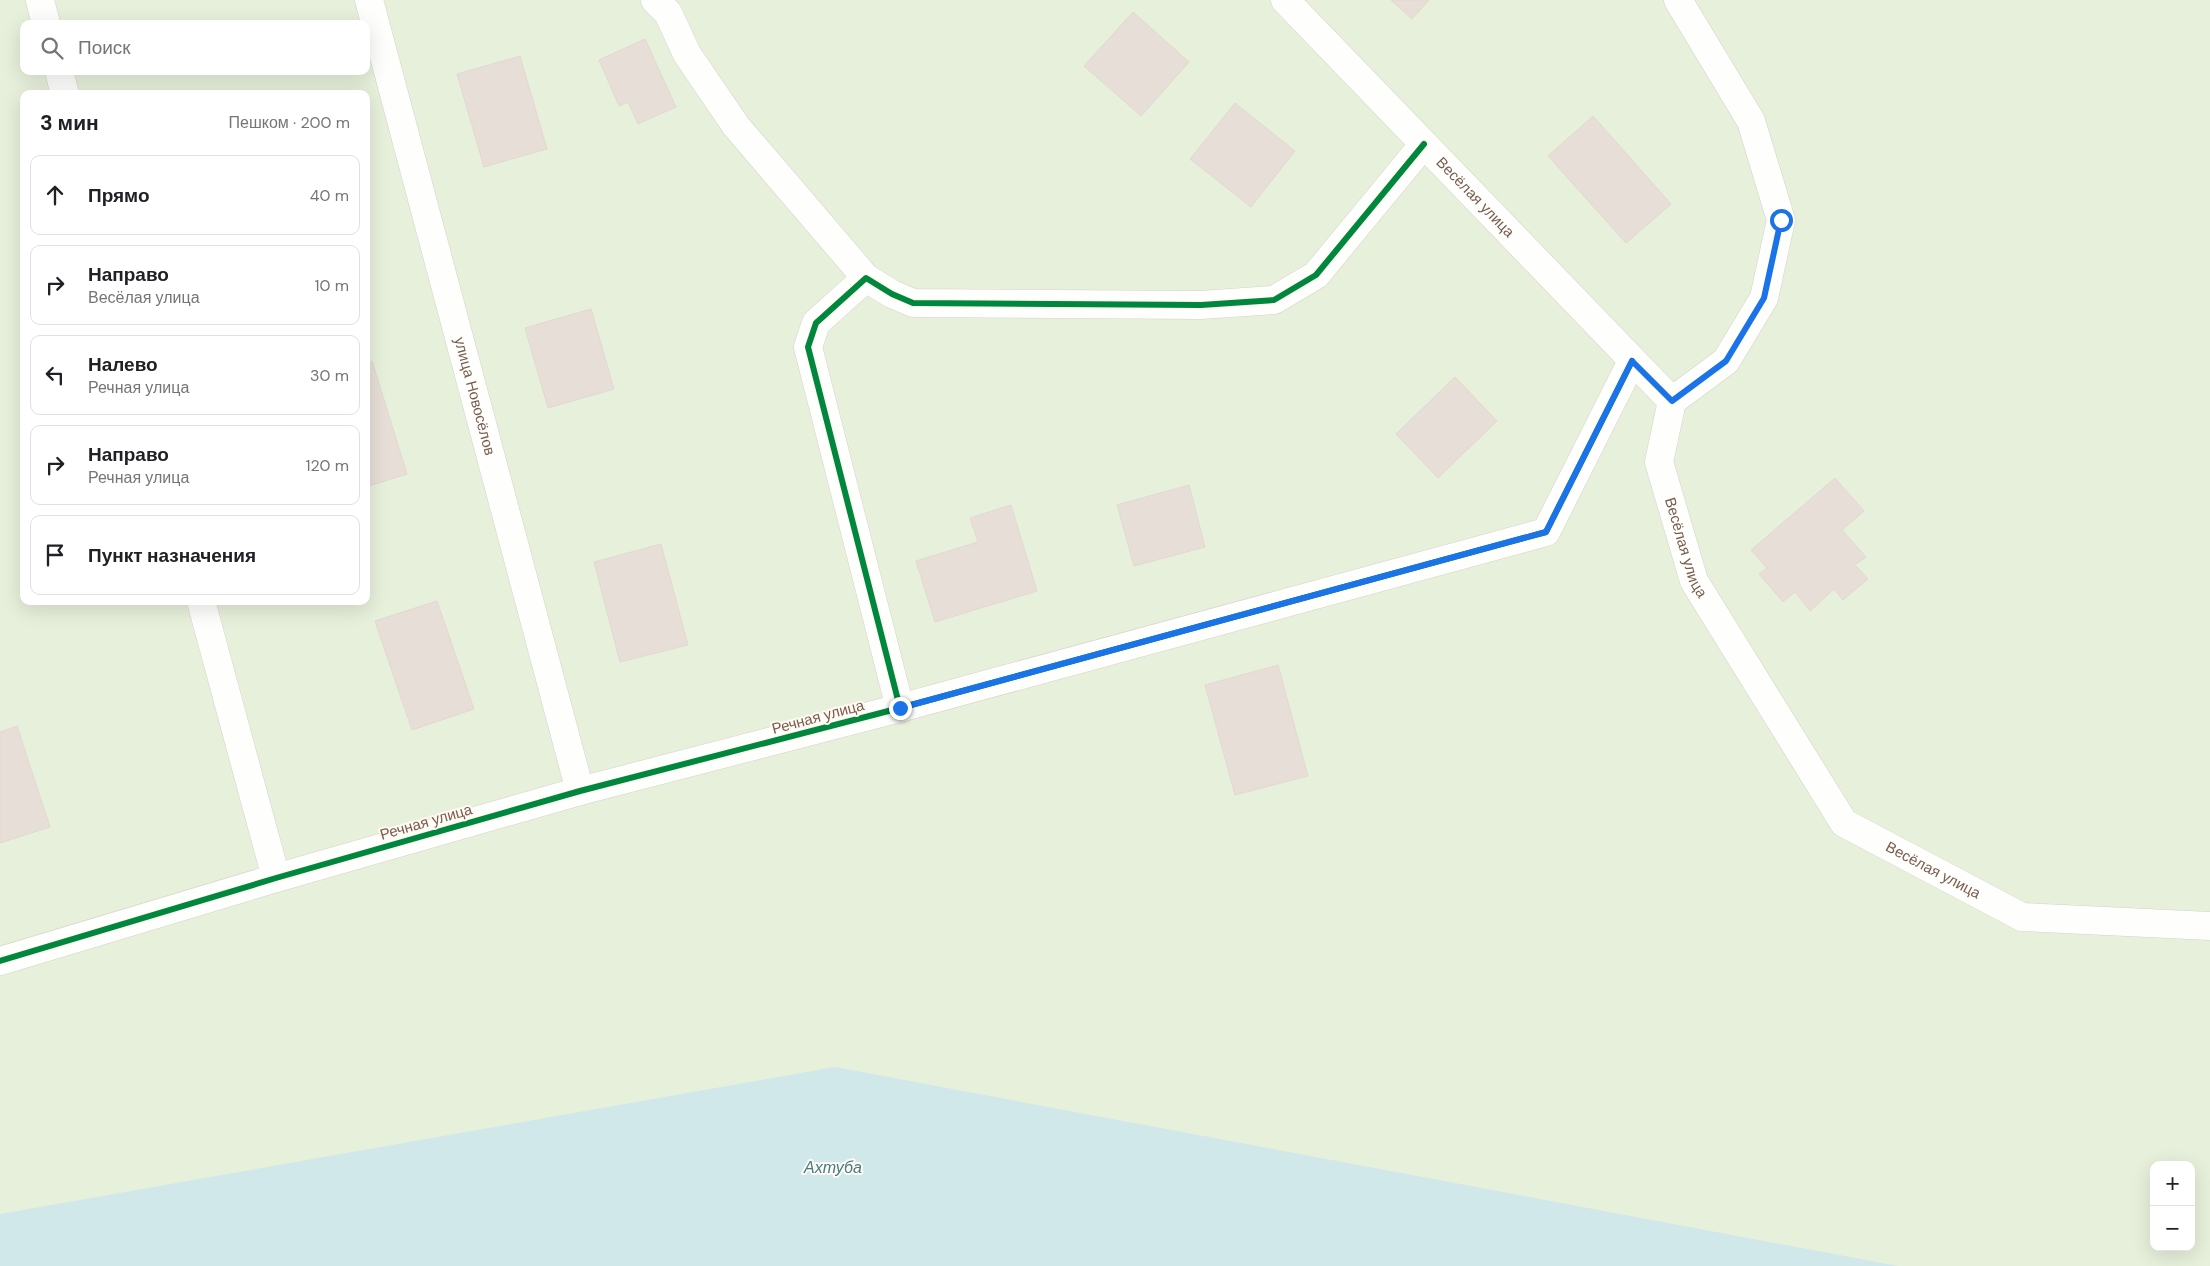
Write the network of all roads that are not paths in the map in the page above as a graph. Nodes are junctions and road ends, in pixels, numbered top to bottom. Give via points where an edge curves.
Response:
1 (40, 0) edge
2 (369, 0) edge
3 (655, 0) edge
4 (1285, 0) edge
5 (1678, 0) edge
6 (45, 20) edge
7 (60, 75) edge
8 (64, 90) edge
9 (1424, 144) junction
10 (866, 278) junction
11 (1632, 361) junction
12 (1672, 401) junction
13 (202, 605) edge
14 (900, 708) junction
15 (580, 791) junction
16 (276, 878) junction
17 (2210, 926) edge
18 (0, 961) edge

1 - 6 street
2 - 15 street, улица Новосёлов
3 - 10 street via 668,13 687,54 736,126
4 - 9 street, Весёлая улица
5 - 12 street via 1751,120 1781,220 1764,298 1726,361
7 - 8 street
9 - 10 street via 1316,275 1274,300 1201,305 913,304
9 - 11 street, Весёлая улица
10 - 14 street via 816,323 808,347
11 - 12 street, Весёлая улица
11 - 14 street, Речная улица via 1546,532
12 - 17 street, Весёлая улица via 1659,462 1694,581 1844,823 2022,917
13 - 16 street
14 - 15 street, Речная улица
15 - 16 street, Речная улица
16 - 18 street, Речная улица

